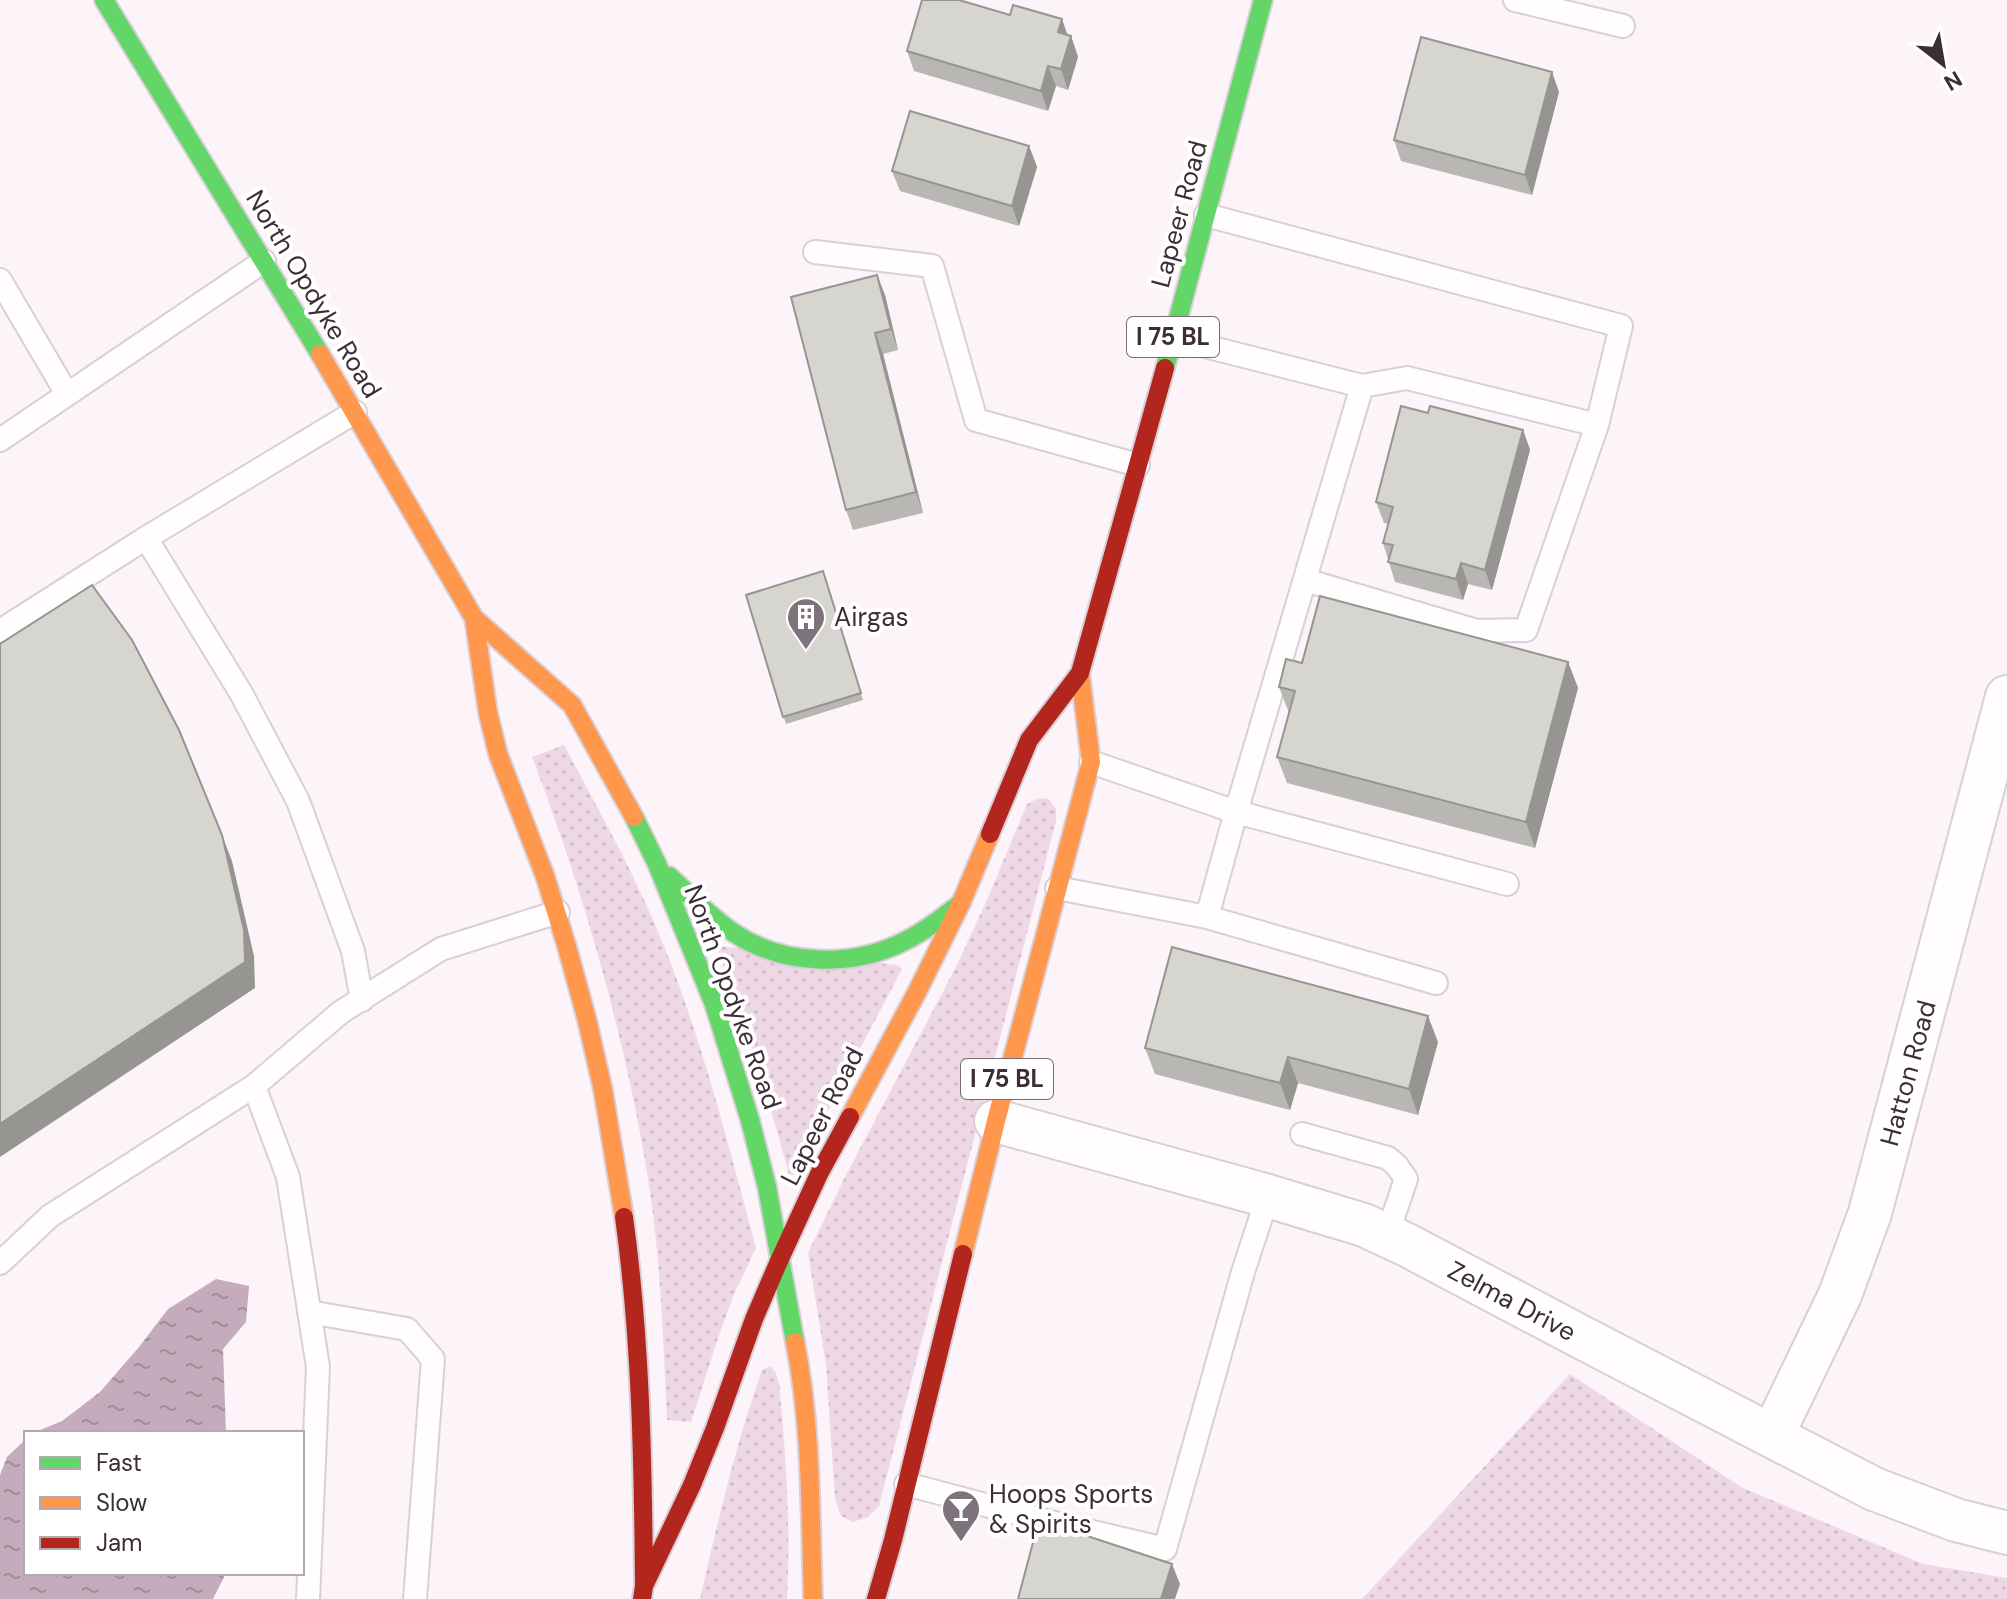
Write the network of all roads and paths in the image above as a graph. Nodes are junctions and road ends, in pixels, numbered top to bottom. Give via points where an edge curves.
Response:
1 (104, 0) edge
2 (1263, 0) edge
3 (1515, 0) edge
4 (1623, 26) dead end
5 (1206, 215) junction
6 (815, 252) dead end
7 (264, 261) junction
8 (0, 280) edge
9 (1173, 338) junction
10 (1362, 386) junction
11 (67, 394) junction
12 (355, 412) junction
13 (1597, 425) junction
14 (0, 440) edge
15 (1138, 465) junction
16 (146, 538) junction
17 (1305, 580) junction
18 (474, 618) junction
19 (0, 631) edge
20 (1080, 673) junction
21 (2007, 697) edge
22 (1091, 762) junction
23 (1236, 812) junction
24 (657, 864) junction
25 (1507, 884) dead end
26 (1057, 888) junction
27 (961, 903) junction
28 (558, 912) junction
29 (1207, 917) junction
30 (1436, 983) dead end
31 (362, 1000) junction
32 (254, 1086) junction
33 (996, 1121) junction
34 (1302, 1134) dead end
35 (1268, 1196) junction
36 (1387, 1235) junction
37 (2, 1257) edge
38 (779, 1261) junction
39 (309, 1312) junction
40 (1772, 1436) junction
41 (906, 1484) junction
42 (2007, 1533) edge
43 (643, 1593) edge
44 (308, 1599) edge
45 (415, 1599) edge
46 (813, 1599) edge
47 (876, 1599) edge

1 - 7 main road, North Opdyke Road
2 - 5 main road, Lapeer Road / I 75 BL
3 - 4 lane
5 - 9 main road, Lapeer Road / I 75 BL
5 - 13 lane via 1621,326
6 - 15 lane via 932,266 976,420
7 - 11 lane
7 - 12 main road, North Opdyke Road
8 - 11 lane
9 - 10 lane
9 - 15 main road, Lapeer Road / I 75 BL
10 - 13 lane via 1407,378
10 - 17 lane
11 - 14 lane
12 - 16 lane
12 - 18 main road, North Opdyke Road
13 - 17 lane via 1526,630 1477,631
15 - 20 main road, Lapeer Road / I 75 BL
16 - 19 lane
16 - 31 lane via 241,693 298,801 353,951
17 - 23 lane
18 - 24 main road, North Opdyke Road via 572,705
18 - 28 main road, North Opdyke Road via 495,746
20 - 22 main road, Lapeer Road / I 75 BL
20 - 27 main road, Lapeer Road / I 75 BL via 1029,740
21 - 40 street, Hatton Road via 1870,1213 1834,1308
22 - 23 lane
22 - 26 main road, Lapeer Road / I 75 BL
23 - 25 lane
23 - 29 lane
24 - 27 main road via 737,935 773,952 810,960 889,948
24 - 38 main road, North Opdyke Road via 714,1004 750,1120
26 - 29 lane
26 - 33 main road, Lapeer Road / I 75 BL
27 - 38 main road, Lapeer Road / I 75 BL
28 - 31 lane via 441,949
28 - 43 main road, North Opdyke Road via 607,1100 630,1251 644,1490
29 - 30 lane
31 - 32 lane
32 - 37 lane via 50,1216
32 - 39 lane via 288,1177
33 - 35 street, Zelma Drive
33 - 41 main road, Lapeer Road / I 75 BL
34 - 36 lane via 1388,1158 1397,1166 1406,1179
35 - 36 street, Zelma Drive
35 - 41 lane via 1165,1549
36 - 40 street, Zelma Drive
38 - 43 main road, Lapeer Road / I 75 BL via 692,1485
38 - 46 main road, North Opdyke Road via 804,1408
39 - 44 lane via 318,1367
39 - 45 lane via 407,1329 433,1359
40 - 42 street, Zelma Drive via 1874,1489
41 - 47 main road, Lapeer Road / I 75 BL

